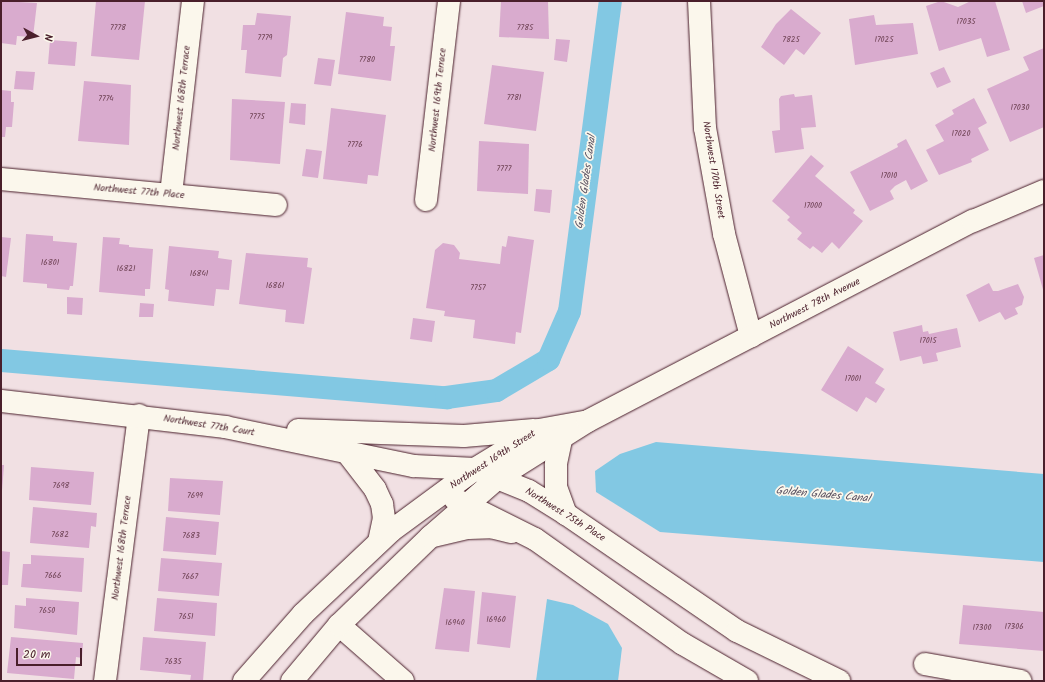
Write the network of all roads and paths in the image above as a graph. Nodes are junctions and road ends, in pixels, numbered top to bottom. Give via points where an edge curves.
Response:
1 (193, 1) edge
2 (449, 1) edge
3 (699, 1) edge
4 (1, 179) edge
5 (1044, 191) edge
6 (171, 194) junction
7 (426, 200) dead end
8 (276, 205) dead end
9 (751, 336) junction
10 (1, 401) edge
11 (139, 415) junction
12 (588, 421) junction
13 (225, 427) junction
14 (539, 430) junction
15 (561, 440) junction
16 (345, 450) junction
17 (414, 466) junction
18 (475, 469) junction
19 (499, 477) junction
20 (441, 493) junction
21 (467, 504) junction
22 (566, 514) junction
23 (430, 537) junction
24 (534, 539) junction
25 (379, 541) junction
26 (340, 625) junction
27 (925, 664) dead end
28 (997, 680) edge
29 (105, 681) edge
30 (244, 681) edge
31 (292, 681) edge
32 (403, 681) edge
33 (747, 681) edge
34 (840, 681) edge
35 (1020, 681) edge

1 - 6 street, Northwest 168th Terrace
2 - 7 street, Northwest 169th Terrace
3 - 9 street, Northwest 170th Street via 705,128 724,234
4 - 6 street, Northwest 77th Place
5 - 9 street, Northwest 78th Avenue via 973,221
6 - 8 street, Northwest 77th Place
9 - 12 street, Northwest 78th Avenue
10 - 11 street, Northwest 77th Court
11 - 13 street, Northwest 77th Court
11 - 29 street, Northwest 168th Terrace
12 - 14 street, Northwest 169th Street
12 - 15 street, Northwest 169th Street
13 - 14 street via 464,436
13 - 16 street, Northwest 77th Court
14 - 18 street, Northwest 169th Street
15 - 19 street, Northwest 169th Street
15 - 22 street via 556,464 556,487
16 - 17 street, Northwest 77th Court
16 - 25 street via 375,489 382,504 384,518
17 - 18 street, Northwest 75th Place
17 - 20 street
18 - 19 street, Northwest 75th Place
18 - 20 street, Northwest 169th Street
19 - 21 street, Northwest 169th Street
19 - 22 street, Northwest 75th Place
20 - 21 street
20 - 25 street, Northwest 169th Street
21 - 23 street, Northwest 169th Street
21 - 24 street
22 - 34 street, Northwest 75th Place via 723,622 805,666
23 - 24 street via 468,528 491,527
23 - 26 street, Northwest 169th Street
24 - 33 street via 683,644
25 - 30 street, Northwest 169th Street via 303,614
26 - 31 street, Northwest 169th Street
26 - 32 street
27 - 28 street
28 - 35 street

